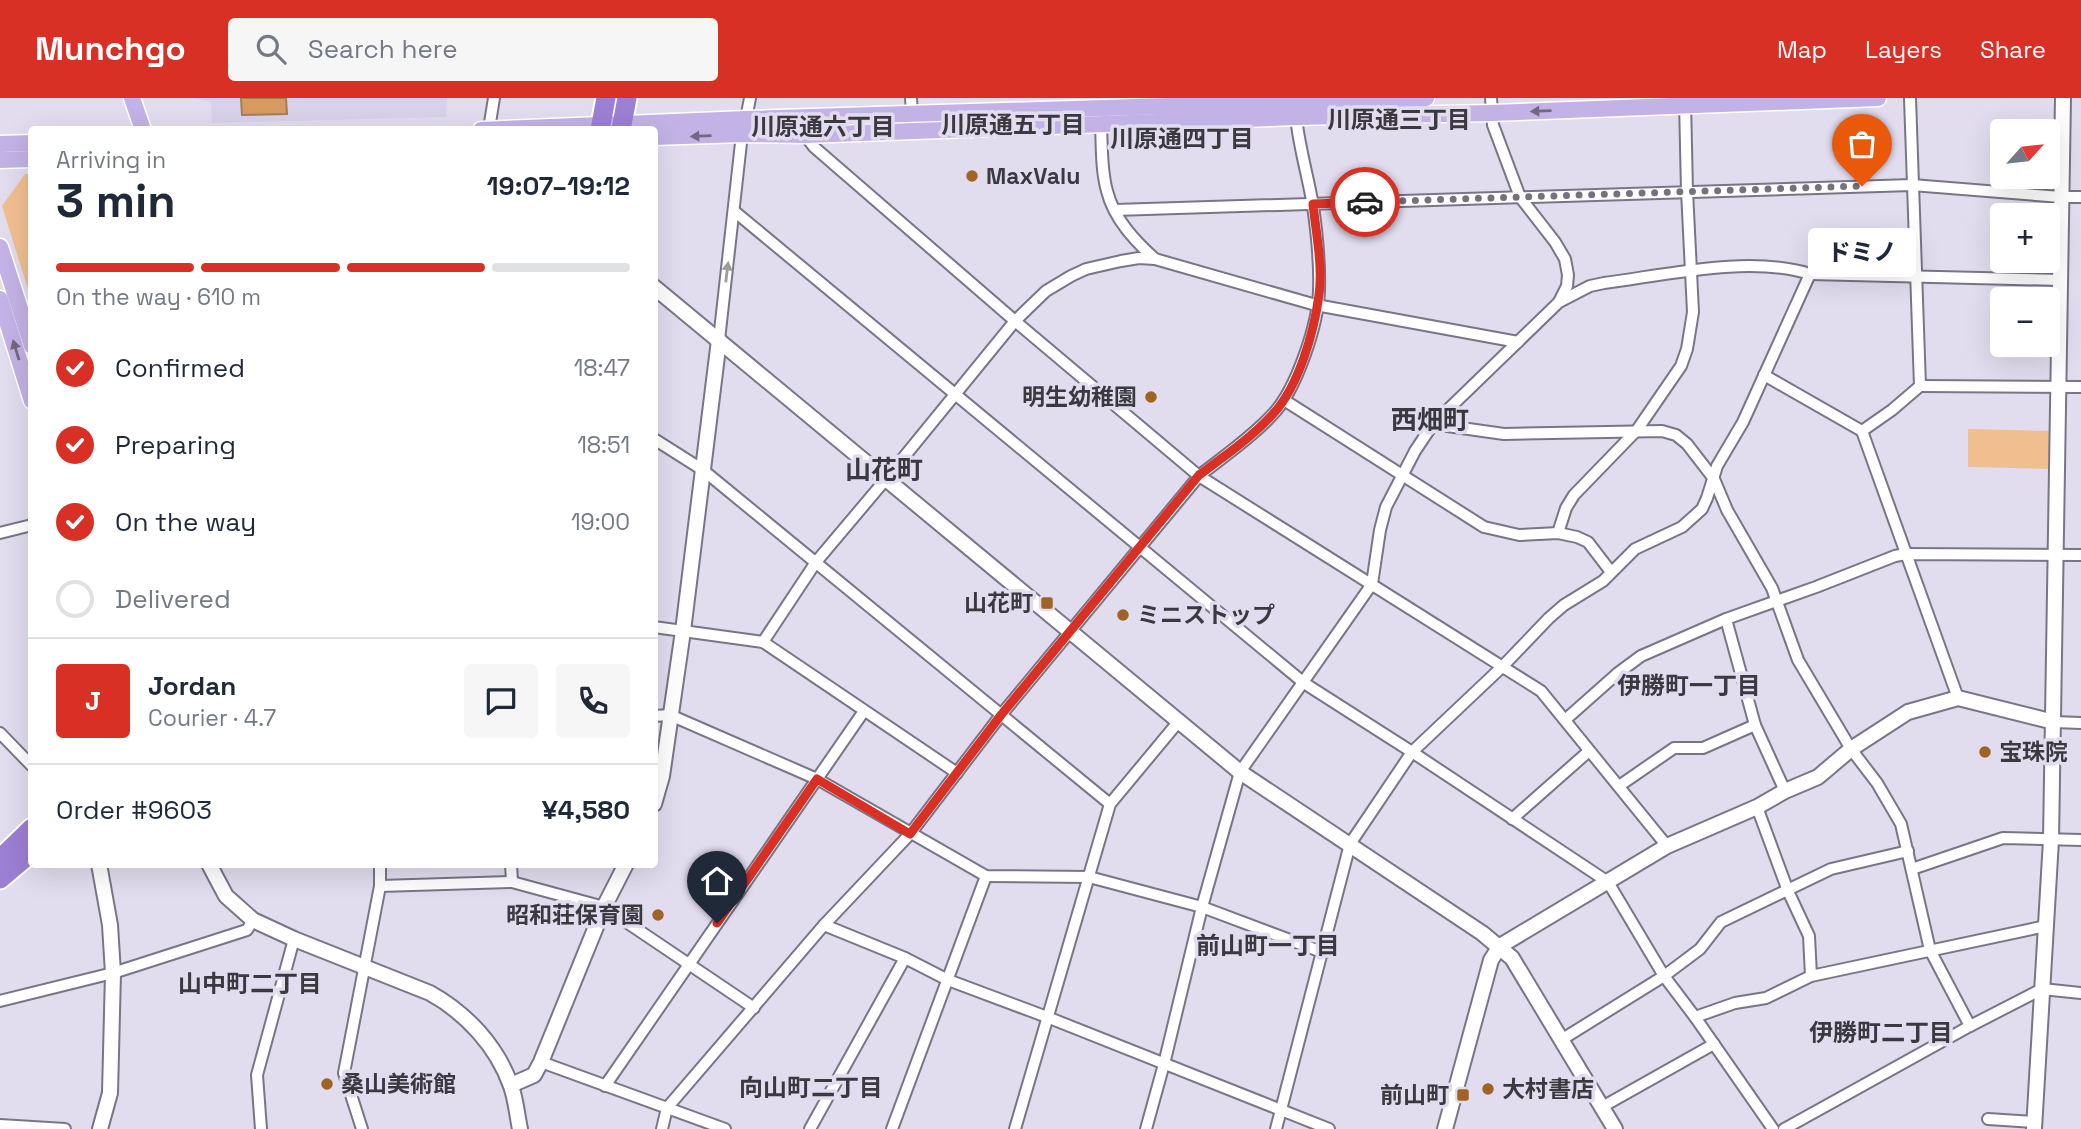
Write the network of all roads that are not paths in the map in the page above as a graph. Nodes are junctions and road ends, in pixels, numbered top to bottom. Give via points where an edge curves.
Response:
1 (132, 98) edge
2 (494, 98) edge
3 (606, 98) edge
4 (627, 98) edge
5 (750, 98) edge
6 (1426, 98) edge
7 (1878, 98) edge
8 (1910, 98) edge
9 (2063, 98) edge
10 (1684, 101) edge
11 (1296, 106) edge
12 (1491, 106) edge
13 (1101, 110) edge
14 (912, 114) edge
15 (142, 126) edge
16 (489, 126) edge
17 (600, 126) edge
18 (622, 126) edge
19 (658, 126) edge
20 (744, 127) junction
21 (804, 135) junction
22 (658, 138) edge
23 (28, 142) edge
24 (0, 144) edge
25 (28, 159) edge
26 (0, 160) edge
27 (1912, 185) junction
28 (1686, 191) junction
29 (1520, 197) junction
30 (2081, 197) edge
31 (2061, 198) junction
32 (1313, 204) junction
33 (1115, 210) junction
34 (734, 211) junction
35 (0, 247) edge
36 (1155, 260) junction
37 (1690, 272) junction
38 (1810, 274) junction
39 (1916, 277) junction
40 (2060, 280) junction
41 (658, 290) edge
42 (0, 299) edge
43 (1559, 302) junction
44 (1317, 305) junction
45 (1015, 321) junction
46 (28, 334) edge
47 (719, 340) junction
48 (1518, 342) junction
49 (1764, 375) junction
50 (1920, 386) junction
51 (2081, 387) edge
52 (28, 388) edge
53 (2059, 388) junction
54 (955, 393) junction
55 (1284, 400) junction
56 (1433, 424) junction
57 (1637, 430) junction
58 (1862, 431) junction
59 (658, 442) edge
60 (703, 470) junction
61 (1199, 475) junction
62 (1403, 475) junction
63 (886, 479) junction
64 (1714, 479) junction
65 (28, 526) edge
66 (0, 533) edge
67 (1558, 533) junction
68 (1141, 547) junction
69 (1906, 554) junction
70 (2057, 555) junction
71 (2081, 555) edge
72 (816, 562) junction
73 (1611, 572) junction
74 (1372, 584) junction
75 (1779, 601) junction
76 (1726, 619) junction
77 (658, 628) edge
78 (683, 631) junction
79 (1071, 632) junction
80 (763, 642) junction
81 (1503, 666) junction
82 (1304, 683) junction
83 (1958, 698) junction
84 (864, 711) junction
85 (670, 715) junction
86 (1001, 715) junction
87 (658, 716) edge
88 (1565, 720) junction
89 (1179, 722) junction
90 (2054, 722) junction
91 (2081, 723) edge
92 (1755, 725) junction
93 (0, 733) edge
94 (1851, 749) junction
95 (1589, 751) junction
96 (1412, 752) junction
97 (28, 762) edge
98 (1240, 772) junction
99 (957, 773) junction
100 (817, 779) junction
101 (1619, 786) junction
102 (658, 790) edge
103 (1785, 791) junction
104 (1110, 804) junction
105 (1757, 807) junction
106 (1511, 819) junction
107 (28, 832) edge
108 (910, 834) junction
109 (2051, 839) junction
110 (2081, 840) edge
111 (1350, 844) junction
112 (1667, 846) junction
113 (1908, 851) junction
114 (28, 855) edge
115 (0, 859) edge
116 (100, 868) edge
117 (211, 868) edge
118 (380, 868) edge
119 (511, 868) edge
120 (624, 868) edge
121 (1912, 869) junction
122 (986, 876) junction
123 (1089, 877) junction
124 (0, 879) edge
125 (512, 882) junction
126 (1608, 882) junction
127 (380, 886) junction
128 (1788, 891) junction
129 (604, 907) junction
130 (1202, 907) junction
131 (253, 920) junction
132 (824, 925) junction
133 (2046, 926) junction
134 (294, 939) junction
135 (1500, 946) junction
136 (1930, 950) junction
137 (1322, 952) junction
138 (905, 958) junction
139 (689, 965) junction
140 (365, 966) junction
141 (113, 973) junction
142 (1664, 976) junction
143 (1811, 976) junction
144 (948, 980) junction
145 (2042, 989) junction
146 (2081, 993) edge
147 (0, 1001) edge
148 (754, 1008) junction
149 (1047, 1017) junction
150 (1695, 1017) junction
151 (1970, 1026) junction
152 (1561, 1040) junction
153 (1714, 1044) junction
154 (541, 1062) junction
155 (1164, 1064) junction
156 (511, 1085) junction
157 (605, 1086) junction
158 (1602, 1107) junction
159 (667, 1108) junction
160 (1281, 1110) junction
161 (1988, 1119) dead end
162 (0, 1125) edge
163 (2034, 1125) edge
164 (65, 1129) edge
165 (100, 1129) edge
166 (261, 1129) edge
167 (362, 1129) edge
168 (520, 1129) edge
169 (662, 1129) edge
170 (725, 1129) edge
171 (810, 1129) edge
172 (892, 1129) edge
173 (1015, 1129) edge
174 (1146, 1129) edge
175 (1276, 1129) edge
176 (1329, 1129) edge
177 (1445, 1129) edge
178 (1615, 1129) edge
179 (1773, 1129) edge
180 (1784, 1129) edge

1 - 15 main road
2 - 16 street
3 - 17 highway
4 - 18 highway
5 - 20 street
6 - 11 main road
7 - 10 main road
8 - 27 street
9 - 31 street
10 -> 12 main road
10 - 28 street
11 - 12 main road
11 - 13 main road
11 - 32 street
12 - 29 street via 1493,125
13 - 14 main road
13 - 33 street via 1103,168
14 - 20 main road
14 - 21 main road
19 - 20 main road
20 - 21 main road
20 -> 22 main road
20 - 34 street
21 - 45 street
23 - 24 main road
25 - 26 main road
27 - 28 street
27 - 31 street
27 - 39 street
28 - 29 street
28 - 37 street
29 - 32 street
29 - 43 street via 1565,259 1567,286
30 - 31 street
31 - 40 street
32 - 33 street
32 - 44 street via 1319,254
33 - 36 street
47 -> 34 street
34 - 54 street
35 - 46 main road
36 - 44 street
36 - 45 street via 1121,261 1071,276 1046,291
37 - 38 street via 1754,266
37 - 43 street via 1590,286
37 - 57 street via 1693,312 1687,349 1681,366
38 - 39 street
38 - 49 street
39 - 40 street
39 - 50 street
40 - 53 street
41 - 47 street
52 -> 42 main road
43 - 48 street
44 - 48 street
44 - 55 street via 1310,338
45 - 54 street
45 - 61 street
47 - 60 street
47 - 63 street
48 - 56 street
49 - 58 street
49 - 64 street
50 - 53 street
50 - 58 street
51 - 53 street
53 - 70 street
54 - 63 street
54 - 68 street
55 - 61 street via 1240,445
55 - 62 street
56 - 57 street via 1504,434
56 - 62 street
57 - 64 street via 1676,435
57 - 67 street via 1574,495
58 - 69 street
59 - 60 street
60 - 72 street
60 - 78 street
61 - 68 street
61 - 74 street
62 - 67 street via 1484,527 1519,535
62 - 74 street via 1386,507
63 - 72 street
63 - 79 street
64 - 73 street via 1702,509 1690,521 1635,549
64 - 75 street
65 - 66 street
67 - 73 street via 1588,542
68 - 79 street
68 - 82 street
69 - 70 street
69 - 75 street
69 - 83 street
70 - 71 street
70 - 90 street
72 - 80 street
72 - 86 street
73 - 81 street via 1564,605
74 - 81 street
74 - 82 street
75 - 76 street
75 - 94 street via 1798,660
76 - 88 street via 1641,656
76 - 92 street
77 - 78 street
78 - 80 street
78 - 85 street
79 - 86 street
79 - 89 street
80 - 84 street
81 - 88 street via 1541,691
81 - 96 street
82 - 96 street
82 - 98 street
83 - 90 street
83 - 94 street via 1908,712
84 - 99 street
84 - 100 street
85 - 87 street
85 - 100 street
85 - 102 street
86 - 99 street
86 - 104 street
88 - 95 street
89 - 98 street
89 - 104 street
90 - 91 street
90 - 109 street
92 - 101 street via 1703,748 1674,748
92 - 103 street
93 - 97 street
94 - 103 street via 1818,776
94 - 113 street via 1901,824
95 - 101 street
95 - 106 street
96 - 106 street
96 - 111 street
98 - 111 street
98 - 130 street
99 - 108 street
100 - 108 street
100 - 139 street
101 - 112 street
103 - 105 street
104 - 123 street
105 - 112 street
105 - 128 street
106 - 126 street
107 - 115 highway
108 - 122 street
108 - 132 street
109 - 110 street
109 - 121 street via 2003,838
109 - 133 street
111 - 135 street
111 - 137 street
112 - 126 street
113 - 121 street
113 - 128 street via 1831,869
114 - 124 highway
116 - 141 street
117 - 131 street via 226,896
118 - 127 street
119 - 125 street
120 - 129 street
121 - 136 street
122 - 123 street
122 - 144 street
123 - 130 street
123 - 149 street
125 - 127 street
125 - 129 street
126 - 135 street
126 - 142 street
127 - 140 street
128 - 142 street via 1721,922 1700,949
128 - 143 street via 1809,936
129 - 139 street
129 - 154 street
130 - 137 street
130 - 155 street
131 - 134 street
131 - 141 street via 247,930
132 - 138 street
132 - 148 street
133 - 136 street
133 - 145 street
134 - 140 street
134 - 166 street via 257,1075
135 - 152 street via 1512,958
135 - 177 street via 1491,960
136 - 143 street
136 - 151 street
137 - 160 street
138 - 144 street
138 - 171 street
139 - 148 street
139 - 157 street
140 - 156 street via 448,1003 479,1032
140 - 167 street via 344,1073
141 - 147 street
141 - 165 street via 110,1093
142 - 150 street
142 - 152 street
143 - 150 street via 1766,999 1735,1003
144 - 149 street
144 - 172 street
145 - 146 street
145 - 151 street
145 - 163 street
148 - 159 street
149 - 155 street
149 - 173 street
150 - 153 street
151 - 180 street
152 - 158 street
153 - 158 street
153 - 179 street
154 - 156 street via 534,1075
154 - 157 street
155 - 160 street
155 - 174 street
156 - 168 street
157 - 159 street
158 - 178 street
159 - 169 street
159 - 170 street
160 - 175 street
160 - 176 street
161 - 163 street
162 - 164 street

